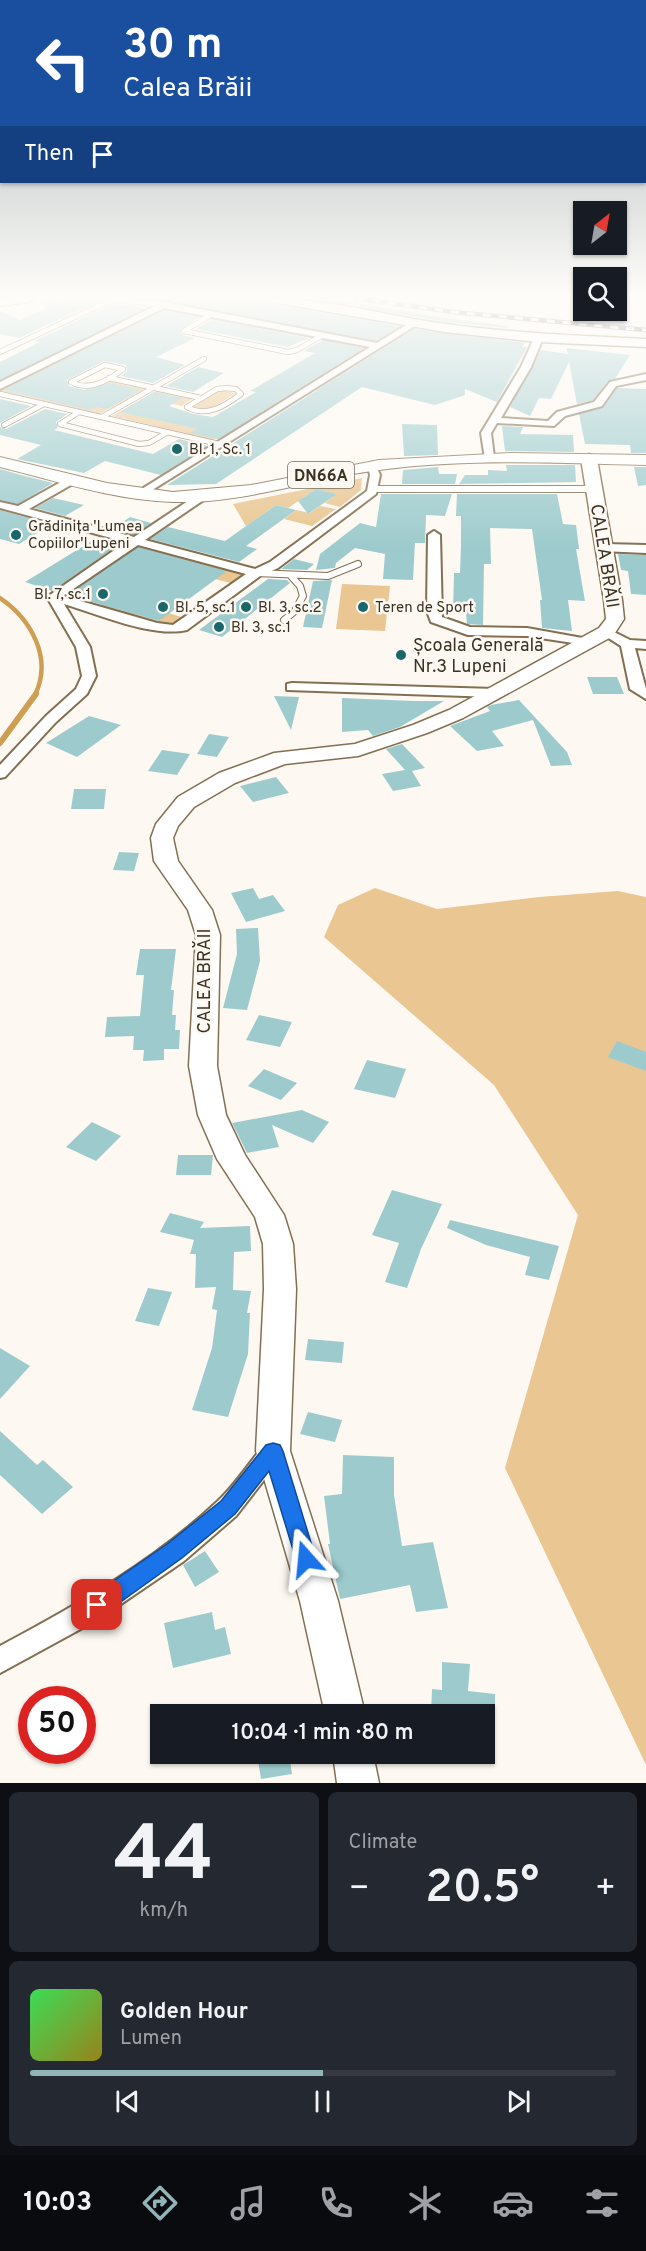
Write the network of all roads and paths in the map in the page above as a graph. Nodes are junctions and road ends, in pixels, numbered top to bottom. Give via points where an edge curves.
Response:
1 (72, 381) edge
2 (102, 381) edge
3 (125, 381) edge
4 (164, 381) edge
5 (320, 381) edge
6 (517, 381) edge
7 (626, 381) edge
8 (154, 387) junction
9 (0, 394) edge
10 (201, 398) junction
11 (44, 404) junction
12 (79, 412) junction
13 (102, 417) junction
14 (492, 420) junction
15 (4, 425) dead end
16 (168, 432) junction
17 (219, 444) junction
18 (489, 457) junction
19 (589, 459) junction
20 (646, 460) edge
21 (0, 462) edge
22 (371, 466) junction
23 (72, 480) junction
24 (374, 489) junction
25 (594, 489) junction
26 (141, 494) junction
27 (201, 497) junction
28 (0, 505) edge
29 (20, 510) junction
30 (434, 536) dead end
31 (136, 542) junction
32 (605, 548) junction
33 (646, 549) edge
34 (358, 564) dead end
35 (256, 573) junction
36 (290, 575) junction
37 (53, 597) junction
38 (284, 620) dead end
39 (597, 637) junction
40 (627, 644) junction
41 (646, 645) edge
42 (292, 687) dead end
43 (495, 693) junction
44 (646, 695) edge
45 (0, 774) edge
46 (273, 1451) junction
47 (0, 1660) edge
48 (343, 1704) edge
49 (355, 1764) edge
50 (358, 1783) edge

1 - 2 lane via 80,387
3 - 8 lane
4 - 8 lane
5 - 17 street
6 - 14 street
7 - 14 street via 613,384 598,404 561,414 550,424
8 - 10 lane
8 - 13 lane
9 - 11 lane
10 - 10 lane via 226,388 241,394 208,412 187,407
11 - 12 lane
11 - 15 lane
12 - 13 lane
12 - 16 lane via 60,424 139,444
13 - 16 lane
14 - 18 street via 486,434
16 - 17 lane
17 - 26 street
18 - 19 main road, DN66A
18 - 22 main road, DN66A
19 - 20 main road, DN66A
19 - 25 main road, CALEA BRĂII
21 - 23 main road, DN66A
22 - 24 street
22 - 27 main road, DN66A
23 - 26 main road, DN66A
23 - 29 street
24 - 25 lane
24 - 35 street via 274,565
25 - 32 main road, CALEA BRĂII
26 - 27 main road, DN66A
27 - 31 street
28 - 29 street
29 - 31 street
30 - 39 street via 436,619 468,631
31 - 35 street
31 - 37 street
32 - 33 street
32 - 39 main road, CALEA BRĂII via 615,619
34 - 36 lane via 336,575
35 - 36 lane
35 - 37 street via 188,623 172,629
36 - 38 lane via 303,596 295,611
37 - 45 street via 83,647 89,676 82,691 51,718
39 - 40 street
39 - 43 main road, CALEA BRĂII
40 - 41 street
40 - 44 street via 637,689
42 - 43 street
43 - 46 main road, CALEA BRĂII via 440,721 373,747 288,756 227,778 180,807 162,838 166,861 200,910 208,935 203,1066 212,1115 232,1159 269,1215 278,1244 280,1289
46 - 47 street via 228,1507 175,1551 130,1585
46 - 48 main road, CALEA BRĂII via 319,1601
49 - 50 main road

